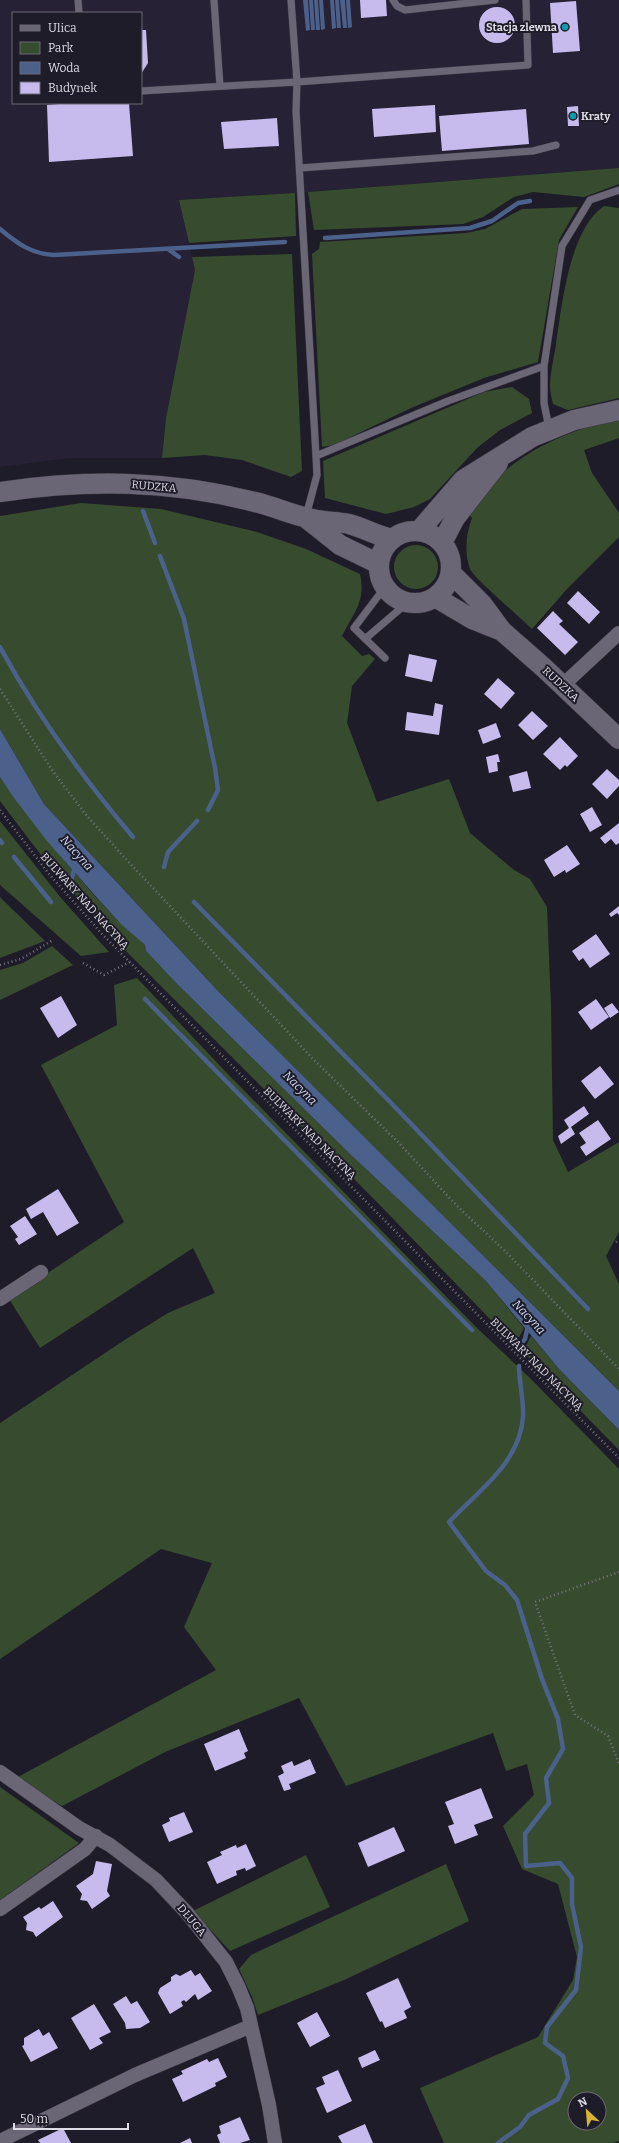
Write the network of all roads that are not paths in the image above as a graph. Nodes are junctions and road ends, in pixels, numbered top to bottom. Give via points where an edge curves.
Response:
1 (78, 0) edge
2 (214, 0) edge
3 (291, 0) edge
4 (393, 0) edge
5 (482, 0) edge
6 (495, 0) edge
7 (526, 0) edge
8 (79, 12) edge
9 (297, 82) junction
10 (220, 86) junction
11 (142, 91) edge
12 (556, 145) dead end
13 (300, 168) junction
14 (619, 190) edge
15 (544, 366) junction
16 (619, 410) edge
17 (550, 429) junction
18 (505, 454) junction
19 (316, 456) junction
20 (0, 492) edge
21 (306, 518) junction
22 (419, 531) junction
23 (392, 539) junction
24 (442, 542) junction
25 (379, 564) junction
26 (451, 573) junction
27 (385, 587) junction
28 (435, 598) junction
29 (407, 603) junction
30 (502, 631) junction
31 (619, 633) edge
32 (365, 639) junction
33 (385, 658) dead end
34 (563, 685) junction
35 (619, 739) edge
36 (41, 1272) dead end
37 (0, 1299) edge
38 (0, 1772) edge
39 (96, 1836) junction
40 (0, 1909) edge
41 (251, 2026) junction
42 (0, 2140) edge
43 (275, 2143) edge

1 - 8 lane
2 - 10 lane
3 - 9 lane
4 - 5 lane via 397,6 405,10 461,5
5 - 6 lane
7 - 9 lane via 528,65
9 - 10 lane
9 - 13 lane via 296,111
10 - 11 lane
12 - 13 lane via 533,151
13 - 19 lane
14 - 15 lane via 590,200 562,246
15 - 17 lane via 544,403
15 - 19 lane via 448,401
16 - 17 main road via 581,418
17 - 18 main road
18 - 22 main road via 463,480
18 - 24 main road via 455,518
19 - 21 lane via 317,475
20 - 21 main road, RUDZKA via 71,483 147,484 254,501
21 - 23 main road, RUDZKA via 350,524
21 - 25 main road, RUDZKA via 340,545
22 - 23 main road via 404,533
22 - 24 main road
23 - 25 main road via 386,546
24 - 26 main road via 450,557
25 - 27 main road via 380,576
26 - 28 main road via 446,587
26 - 30 main road, RUDZKA via 482,604
27 - 29 main road via 394,597
27 - 32 lane via 354,628
28 - 29 main road via 422,603
28 - 30 main road, RUDZKA
29 - 32 lane
30 - 34 main road, RUDZKA
31 - 34 street
32 - 33 lane
34 - 35 main road, RUDZKA
36 - 37 street
38 - 39 street, DŁUGA via 79,1828
39 - 40 street via 85,1849
39 - 41 street, DŁUGA via 156,1880 201,1930 233,1975 243,1997
41 - 42 street via 135,2075
41 - 43 street, DŁUGA

